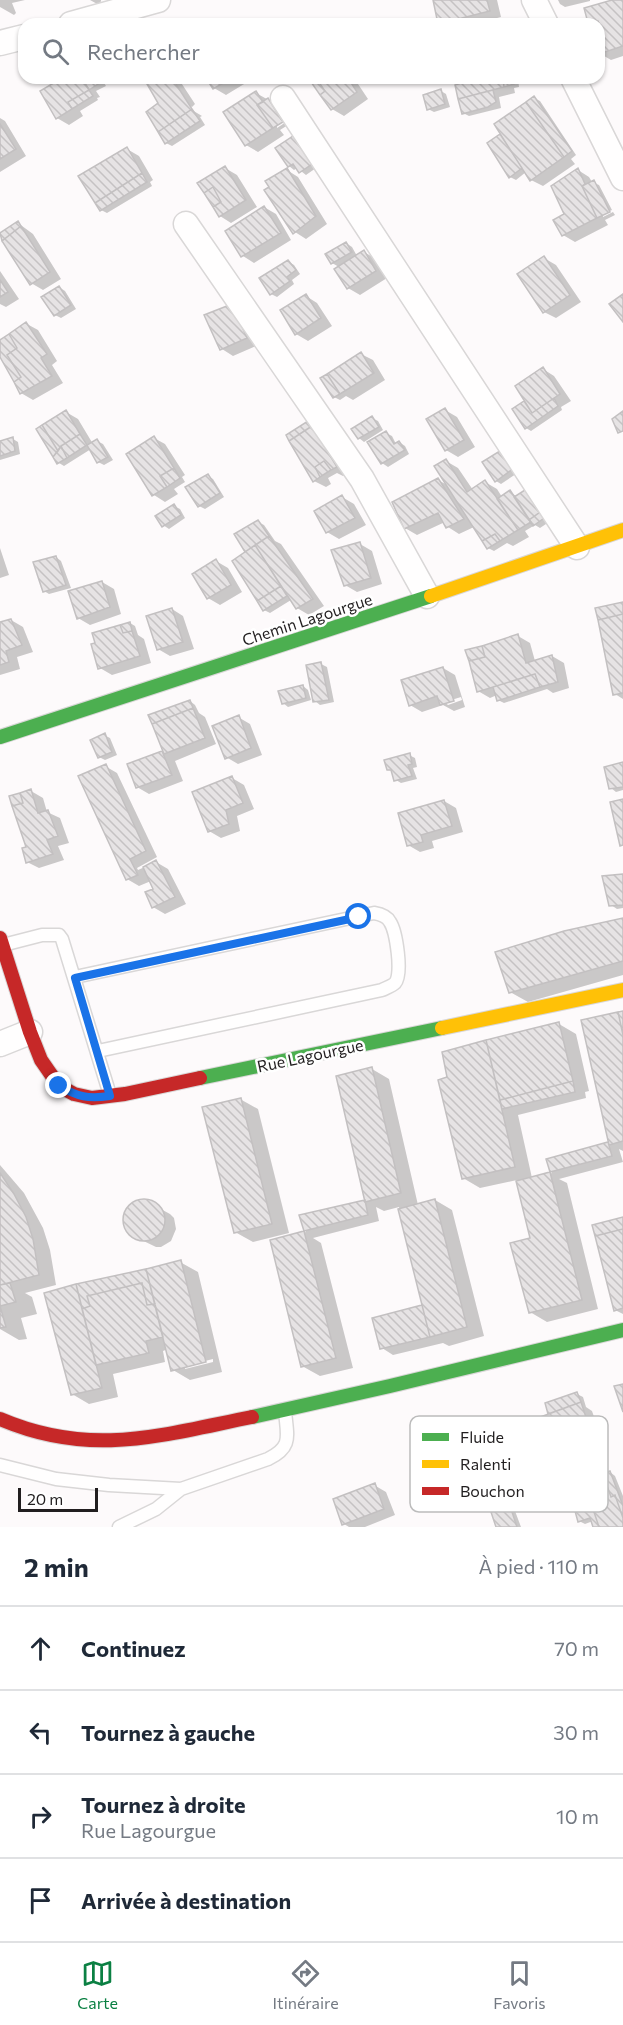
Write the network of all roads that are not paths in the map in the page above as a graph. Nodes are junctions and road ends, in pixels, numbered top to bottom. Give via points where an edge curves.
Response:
1 (158, 0) edge
2 (534, 0) edge
3 (93, 18) edge
4 (543, 18) edge
5 (18, 38) edge
6 (0, 43) edge
7 (576, 84) edge
8 (283, 98) dead end
9 (623, 178) edge
10 (186, 224) dead end
11 (623, 530) edge
12 (577, 547) junction
13 (427, 596) junction
14 (0, 737) edge
15 (1, 941) edge
16 (75, 978) junction
17 (623, 990) edge
18 (30, 1032) junction
19 (0, 1044) edge
20 (98, 1051) junction
21 (110, 1096) junction
22 (623, 1330) edge
23 (285, 1410) junction
24 (0, 1419) edge
25 (0, 1465) edge
26 (181, 1489) junction
27 (119, 1527) edge

1 - 3 street
2 - 4 street
5 - 6 street
7 - 9 street
8 - 12 street
10 - 13 street via 362,479
11 - 12 street, Chemin Lagourgue
12 - 13 street, Chemin Lagourgue
13 - 14 street, Chemin Lagourgue
15 - 16 lane via 59,935
15 - 18 street, Rue Lagourgue
16 - 20 lane
16 - 20 lane via 374,913 390,921 399,973 395,982 382,990
17 - 21 street, Rue Lagourgue
18 - 19 street
18 - 21 street, Rue Lagourgue via 41,1060 59,1086 92,1098
20 - 21 lane
22 - 23 street
23 - 24 street via 112,1441 28,1430
23 - 26 lane via 288,1437 281,1453
25 - 26 lane via 56,1479
26 - 27 lane via 156,1509

